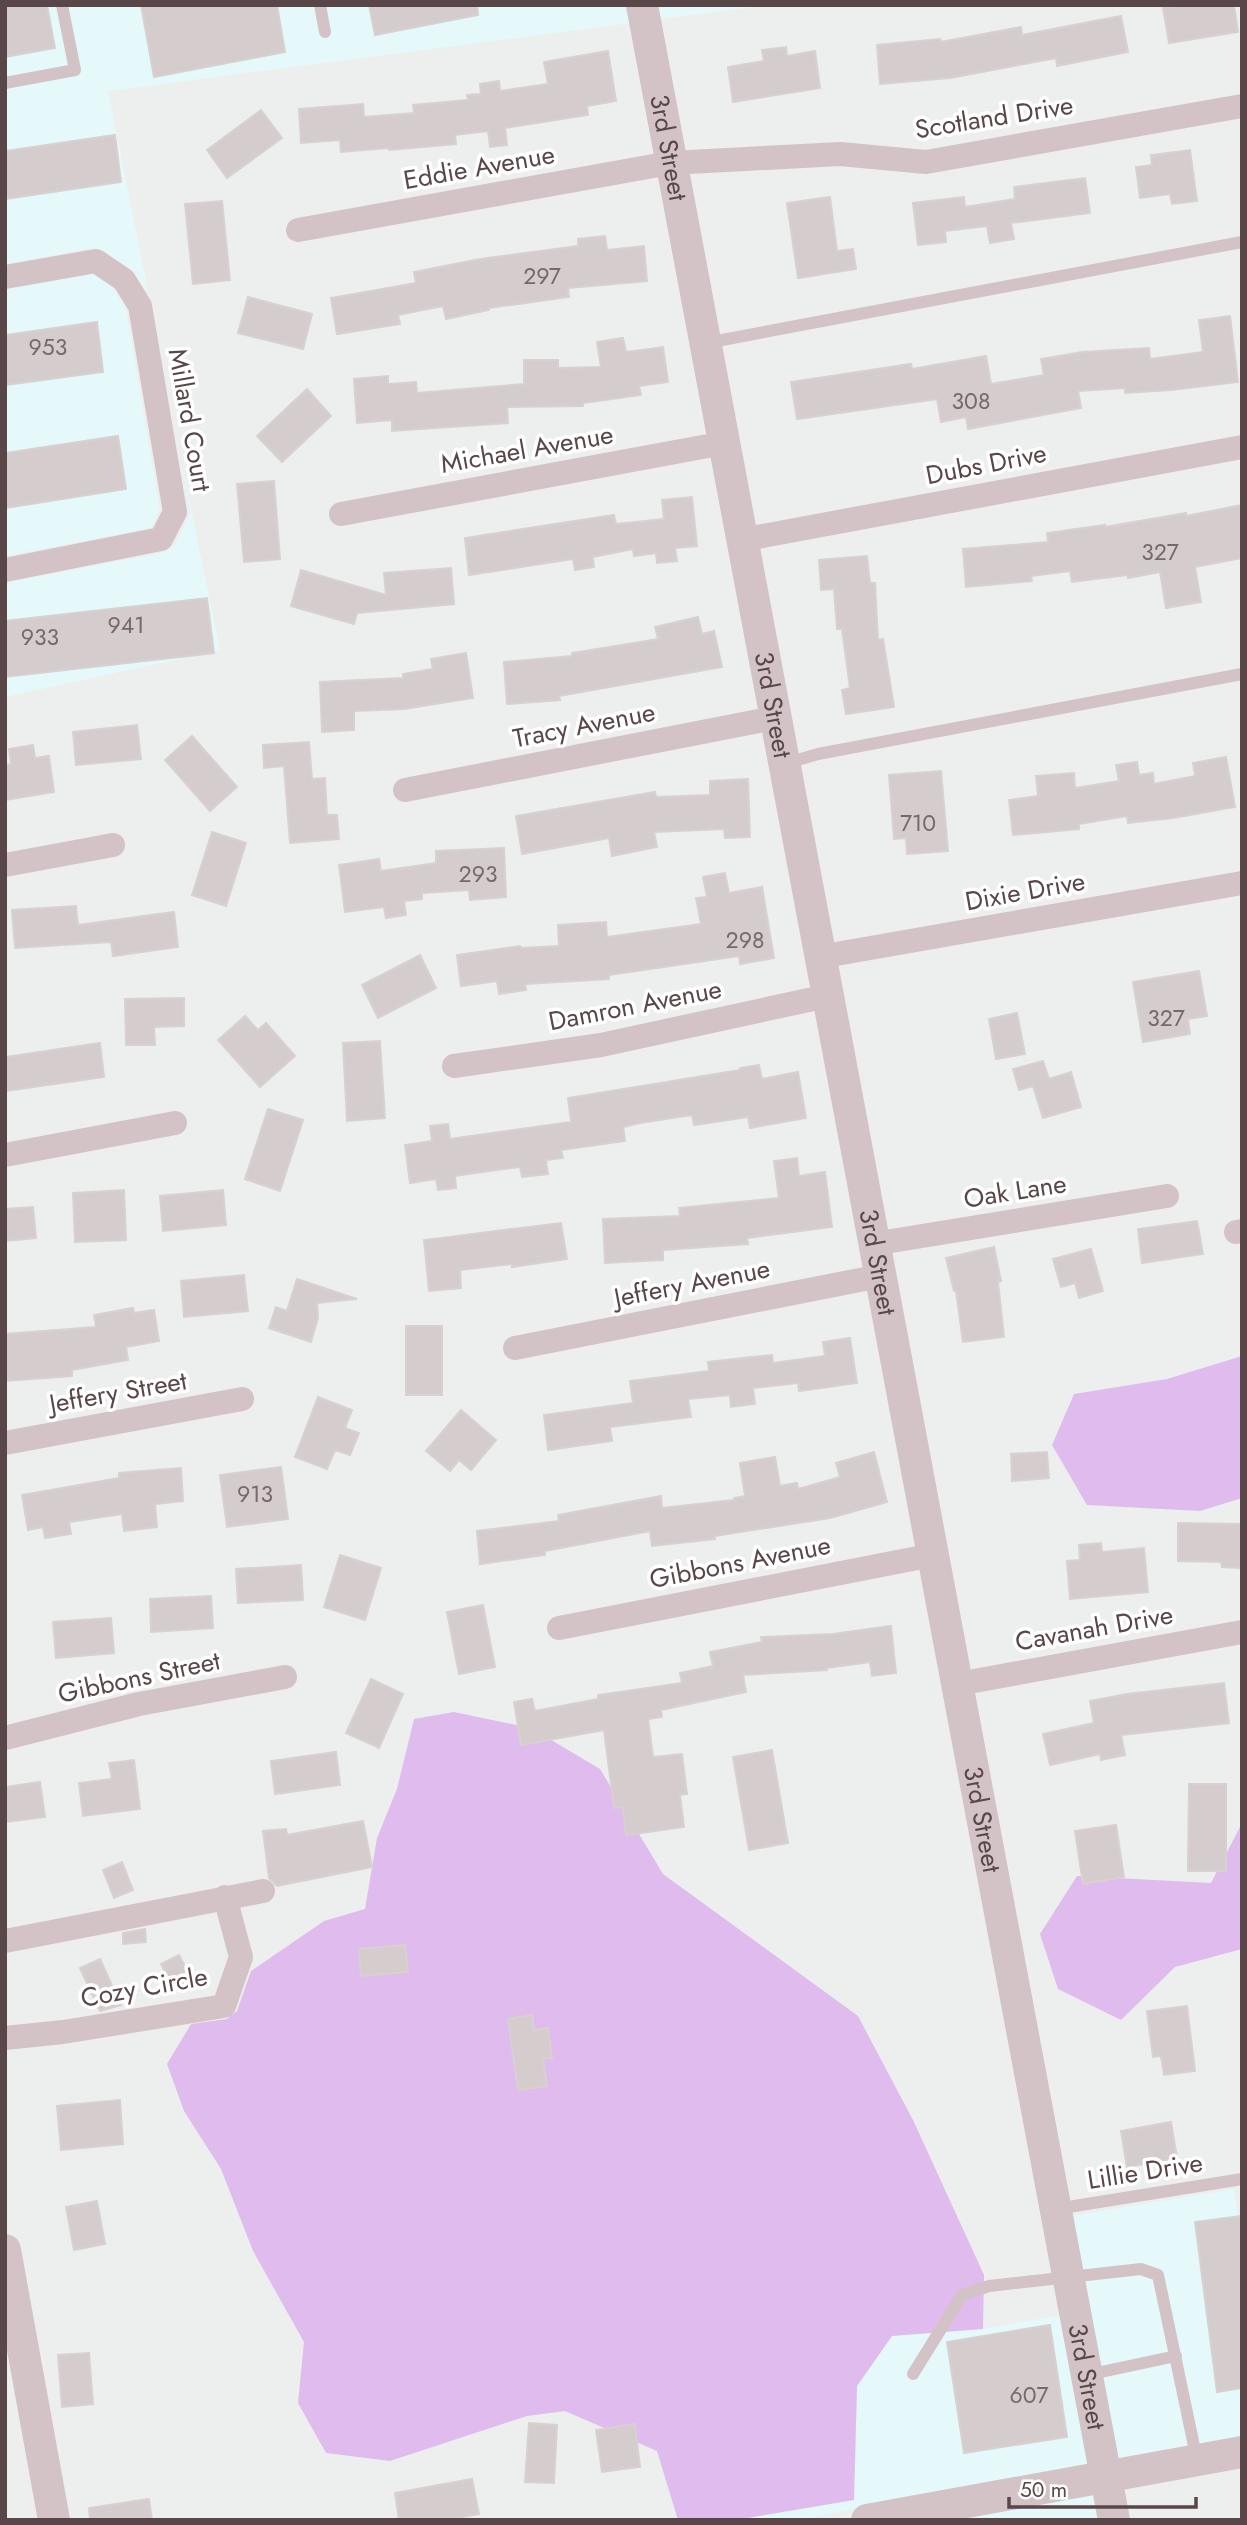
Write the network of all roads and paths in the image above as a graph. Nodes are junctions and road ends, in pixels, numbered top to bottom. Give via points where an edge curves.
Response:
1 (62, 5) edge
2 (320, 5) edge
3 (642, 5) edge
4 (325, 32) dead end
5 (5, 83) edge
6 (1242, 106) edge
7 (670, 163) junction
8 (298, 230) dead end
9 (1242, 243) edge
10 (5, 277) edge
11 (705, 344) junction
12 (724, 443) junction
13 (1242, 447) edge
14 (341, 513) dead end
15 (741, 540) junction
16 (5, 570) edge
17 (1242, 674) edge
18 (774, 718) junction
19 (783, 765) junction
20 (405, 790) dead end
21 (113, 845) dead end
22 (5, 864) edge
23 (1242, 883) edge
24 (819, 957) junction
25 (827, 996) junction
26 (454, 1066) dead end
27 (175, 1123) dead end
28 (5, 1155) edge
29 (1167, 1196) dead end
30 (873, 1244) junction
31 (880, 1276) junction
32 (515, 1348) dead end
33 (242, 1399) dead end
34 (5, 1443) edge
35 (933, 1555) junction
36 (559, 1628) dead end
37 (1242, 1632) edge
38 (285, 1677) dead end
39 (958, 1684) junction
40 (5, 1738) edge
41 (263, 1891) dead end
42 (225, 1897) junction
43 (5, 1941) edge
44 (5, 2038) edge
45 (1242, 2179) edge
46 (1056, 2209) junction
47 (5, 2250) edge
48 (1068, 2279) junction
49 (14, 2343) edge
50 (1176, 2356) junction
51 (913, 2374) dead end
52 (1086, 2375) junction
53 (1242, 2452) edge
54 (1197, 2460) junction
55 (1105, 2477) junction
56 (54, 2520) edge
57 (867, 2520) edge
58 (1114, 2520) edge

1 - 5 lane via 75,70
2 - 4 lane
3 - 7 street, 3rd Street
6 - 7 street, Scotland Drive via 926,162 840,153
7 - 8 street, Eddie Avenue
7 - 11 street, 3rd Street
9 - 11 lane
10 - 16 street, Millard Court via 96,261 124,280 140,306 175,512 161,539
11 - 12 street, 3rd Street
12 - 14 street, Michael Avenue
12 - 15 street, 3rd Street
13 - 15 street, Dubs Drive
15 - 18 street, 3rd Street
17 - 19 lane via 818,754
18 - 19 street, 3rd Street
18 - 20 street, Tracy Avenue
19 - 24 street, 3rd Street
21 - 22 street
23 - 24 street, Dixie Drive
24 - 25 street, 3rd Street
25 - 26 street, Damron Avenue via 601,1045
25 - 30 street, 3rd Street
27 - 28 street
29 - 30 street, Oak Lane
30 - 31 street, 3rd Street
31 - 32 street, Jeffery Avenue
31 - 35 street, 3rd Street
33 - 34 street, Jeffery Street
35 - 36 street, Gibbons Avenue
35 - 39 street, 3rd Street
37 - 39 street, Cavanah Drive
38 - 40 street, Gibbons Street via 139,1704
39 - 46 street, 3rd Street
41 - 42 street
42 - 43 street
42 - 44 street, Cozy Circle via 241,1957 224,2006
45 - 46 lane, Lillie Drive
46 - 48 street, 3rd Street
47 - 49 street
48 - 50 lane via 1141,2269 1158,2275
48 - 51 lane via 989,2286 961,2295
48 - 52 street, 3rd Street
49 - 56 street
50 - 52 lane
50 - 54 lane
52 - 55 street, 3rd Street
53 - 54 street
54 - 55 street
55 - 57 street
55 - 58 street, 3rd Street

